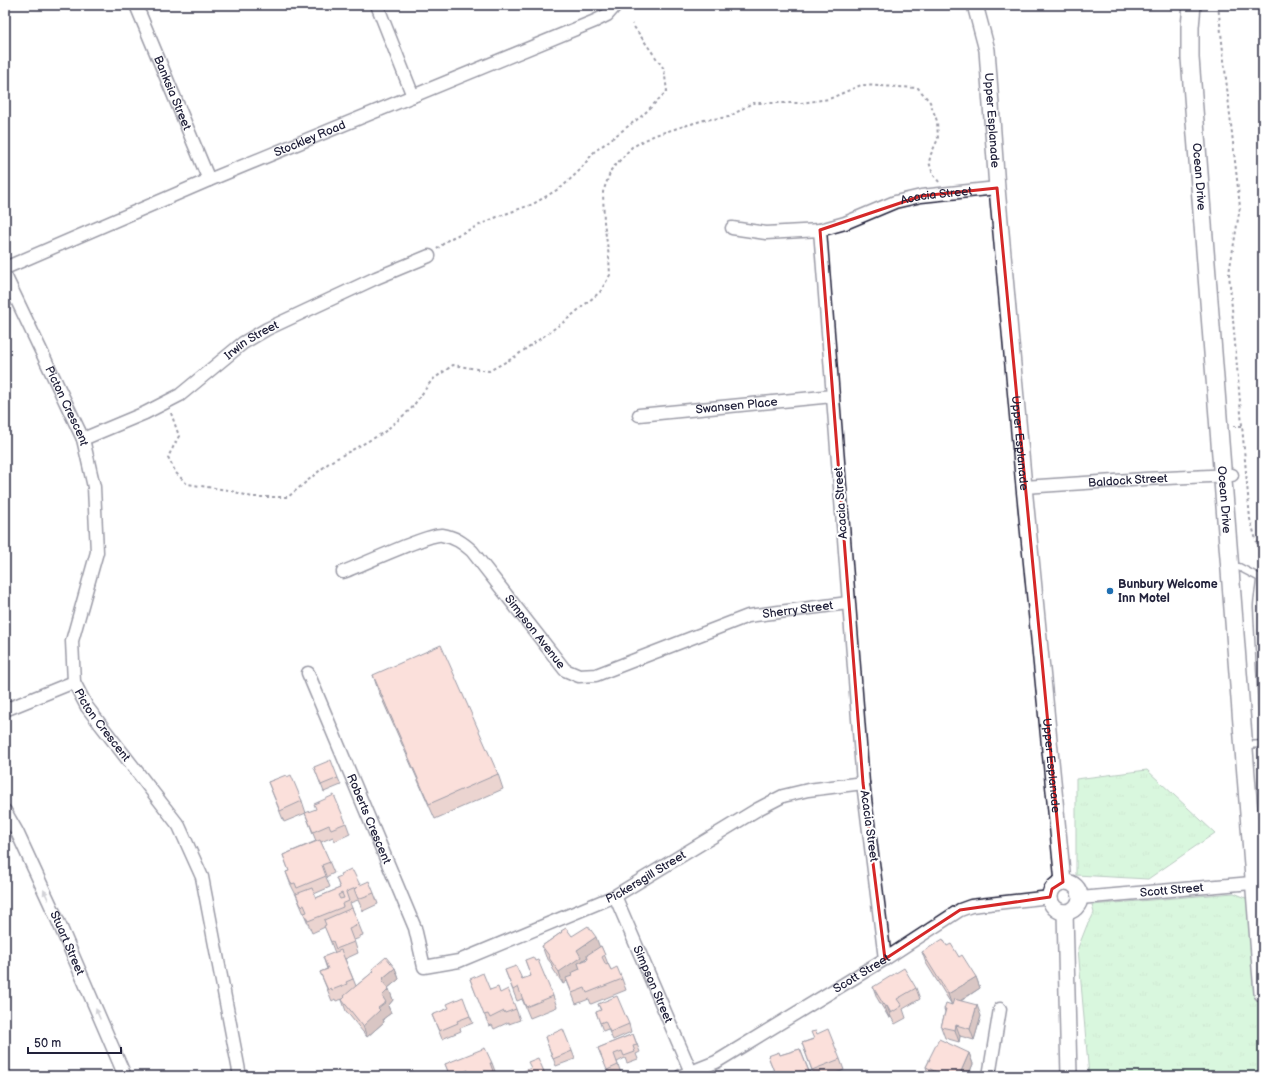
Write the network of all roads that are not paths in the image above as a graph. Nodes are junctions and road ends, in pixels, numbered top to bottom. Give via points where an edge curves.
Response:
1 (136, 5) edge
2 (377, 5) edge
3 (975, 5) edge
4 (615, 6) edge
5 (1195, 10) edge
6 (413, 96) junction
7 (209, 180) junction
8 (997, 188) junction
9 (732, 228) dead end
10 (820, 230) junction
11 (429, 256) road end
12 (5, 268) edge
13 (5, 275) edge
14 (833, 396) junction
15 (640, 416) dead end
16 (83, 439) junction
17 (1227, 475) junction
18 (1024, 487) junction
19 (1235, 568) junction
20 (343, 572) dead end
21 (848, 603) junction
22 (748, 616) joint
23 (308, 673) dead end
24 (74, 682) junction
25 (5, 710) edge
26 (1263, 712) edge
27 (1254, 744) edge
28 (863, 783) junction
29 (5, 811) edge
30 (1263, 859) edge
31 (1063, 882) junction
32 (1258, 883) edge
33 (615, 896) junction
34 (1050, 897) junction
35 (1080, 898) junction
36 (1065, 912) junction
37 (885, 959) junction
38 (424, 967) joint
39 (1263, 993) edge
40 (1000, 1009) dead end
41 (686, 1074) edge
42 (125, 1076) edge
43 (240, 1076) edge
44 (989, 1076) edge
45 (1069, 1076) edge

1 - 7 street, Banksia Street
2 - 6 street
3 - 8 street, Upper Esplanade via 987,50
4 - 6 street, Stockley Road via 607,15
5 - 17 main road, Ocean Drive via 1200,18 1202,93
6 - 7 street, Stockley Road
7 - 12 street, Stockley Road
8 - 10 street, Acacia Street via 921,196 896,202 846,223
8 - 18 street, Upper Esplanade
9 - 10 street via 766,233
10 - 14 street, Acacia Street
11 - 16 street, Irwin Street via 267,329 244,343 180,395
13 - 16 street, Picton Crescent
14 - 15 street, Swansen Place
14 - 21 street, Acacia Street
16 - 24 street, Picton Crescent via 94,487 97,552 72,641
17 - 18 street, Baldock Street
17 - 19 main road, Ocean Drive
18 - 31 street, Upper Esplanade
19 - 26 lane via 1260,578 1257,607
19 - 27 main road, Ocean Drive
20 - 22 street, Simpson Avenue via 420,541 441,535 458,539 472,551 565,670 579,676 596,675
21 - 22 street, Sherry Street
21 - 28 street, Acacia Street
23 - 38 street, Roberts Crescent via 415,928
24 - 25 street
24 - 43 street, Picton Crescent via 87,707 179,826 202,877
27 - 30 main road, Ocean Drive
27 - 32 main road, Ocean Drive
28 - 33 street, Pickersgill Street via 795,792 771,802
28 - 37 street, Acacia Street
42 -> 29 street, Stuart Street via 58,921
31 - 34 street via 1052,889
31 - 35 street via 1077,888
32 - 35 street, Scott Street
32 - 39 main road, Ocean Drive
33 - 38 street, Pickersgill Street via 459,961
33 - 41 street, Simpson Street
34 - 36 street via 1050,902 1056,910
34 - 37 street, Scott Street via 971,906 960,910
35 - 36 street via 1074,909
36 - 45 street
37 - 41 street, Scott Street via 716,1062
40 - 44 street

